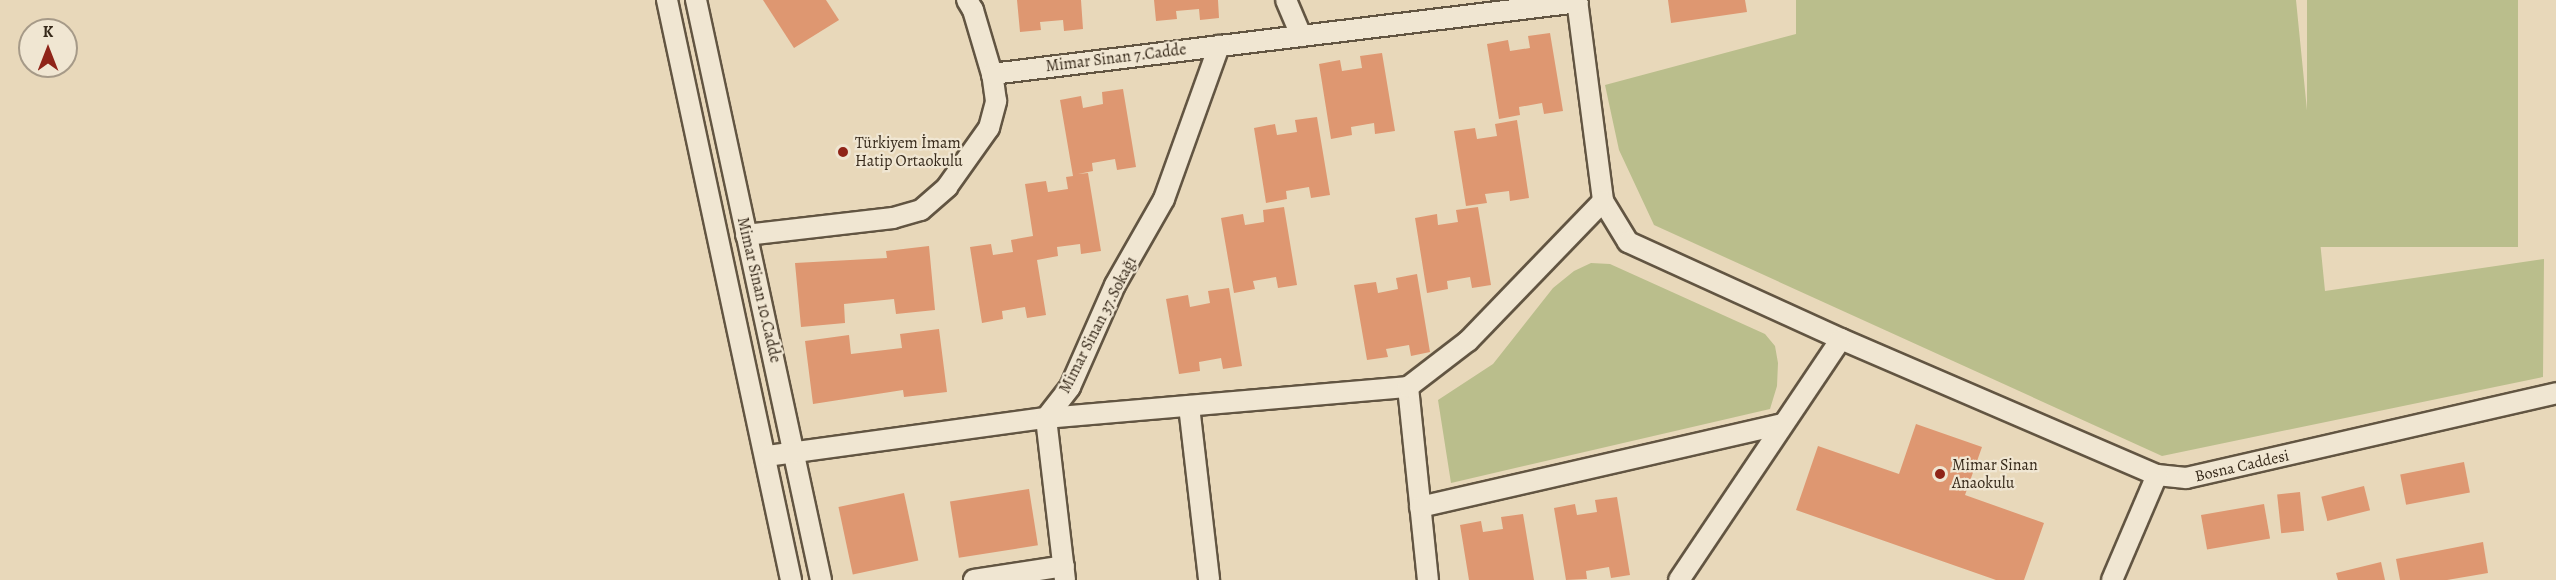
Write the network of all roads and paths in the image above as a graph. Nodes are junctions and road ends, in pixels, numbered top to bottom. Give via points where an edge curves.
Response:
1 (667, 0) edge
2 (696, 0) edge
3 (967, 0) edge
4 (1286, 0) edge
5 (1577, 1) edge
6 (1301, 36) junction
7 (1219, 46) junction
8 (992, 74) junction
9 (1603, 201) junction
10 (746, 235) junction
11 (1841, 339) junction
12 (1408, 387) junction
13 (2556, 393) edge
14 (1189, 406) junction
15 (1046, 418) junction
16 (1783, 424) junction
17 (796, 452) junction
18 (766, 456) junction
19 (2157, 475) junction
20 (1420, 507) junction
21 (1064, 573) edge
22 (791, 580) edge
23 (821, 580) edge
24 (974, 580) edge
25 (1209, 580) edge
26 (1428, 580) edge
27 (1679, 580) edge
28 (2112, 580) edge

1 - 18 street, Mimar Sinan 10.Cadde
2 - 10 street, Mimar Sinan 10.Cadde
3 - 8 street
4 - 6 street
5 - 6 street, Mimar Sinan 7.Cadde
5 - 9 street
6 - 7 street, Mimar Sinan 7.Cadde
7 - 8 street, Mimar Sinan 7.Cadde
7 - 15 street, Mimar Sinan 37.Sokağı via 1164,199 1115,285 1071,387
8 - 10 street via 996,101 988,128 947,187 921,210 893,218
9 - 11 street, Bosna Caddesi via 1628,242
9 - 12 street via 1468,341
10 - 17 street, Mimar Sinan 10.Cadde
11 - 16 street
11 - 19 street, Bosna Caddesi
12 - 14 street
12 - 20 street
13 - 19 street, Bosna Caddesi via 2186,478
14 - 15 street
14 - 25 street
15 - 17 street
15 - 21 street
16 - 20 street
16 - 27 street
17 - 18 street
17 - 23 street, Mimar Sinan 10.Cadde
18 - 22 street, Mimar Sinan 10.Cadde
19 - 28 street
20 - 26 street
21 - 24 street

